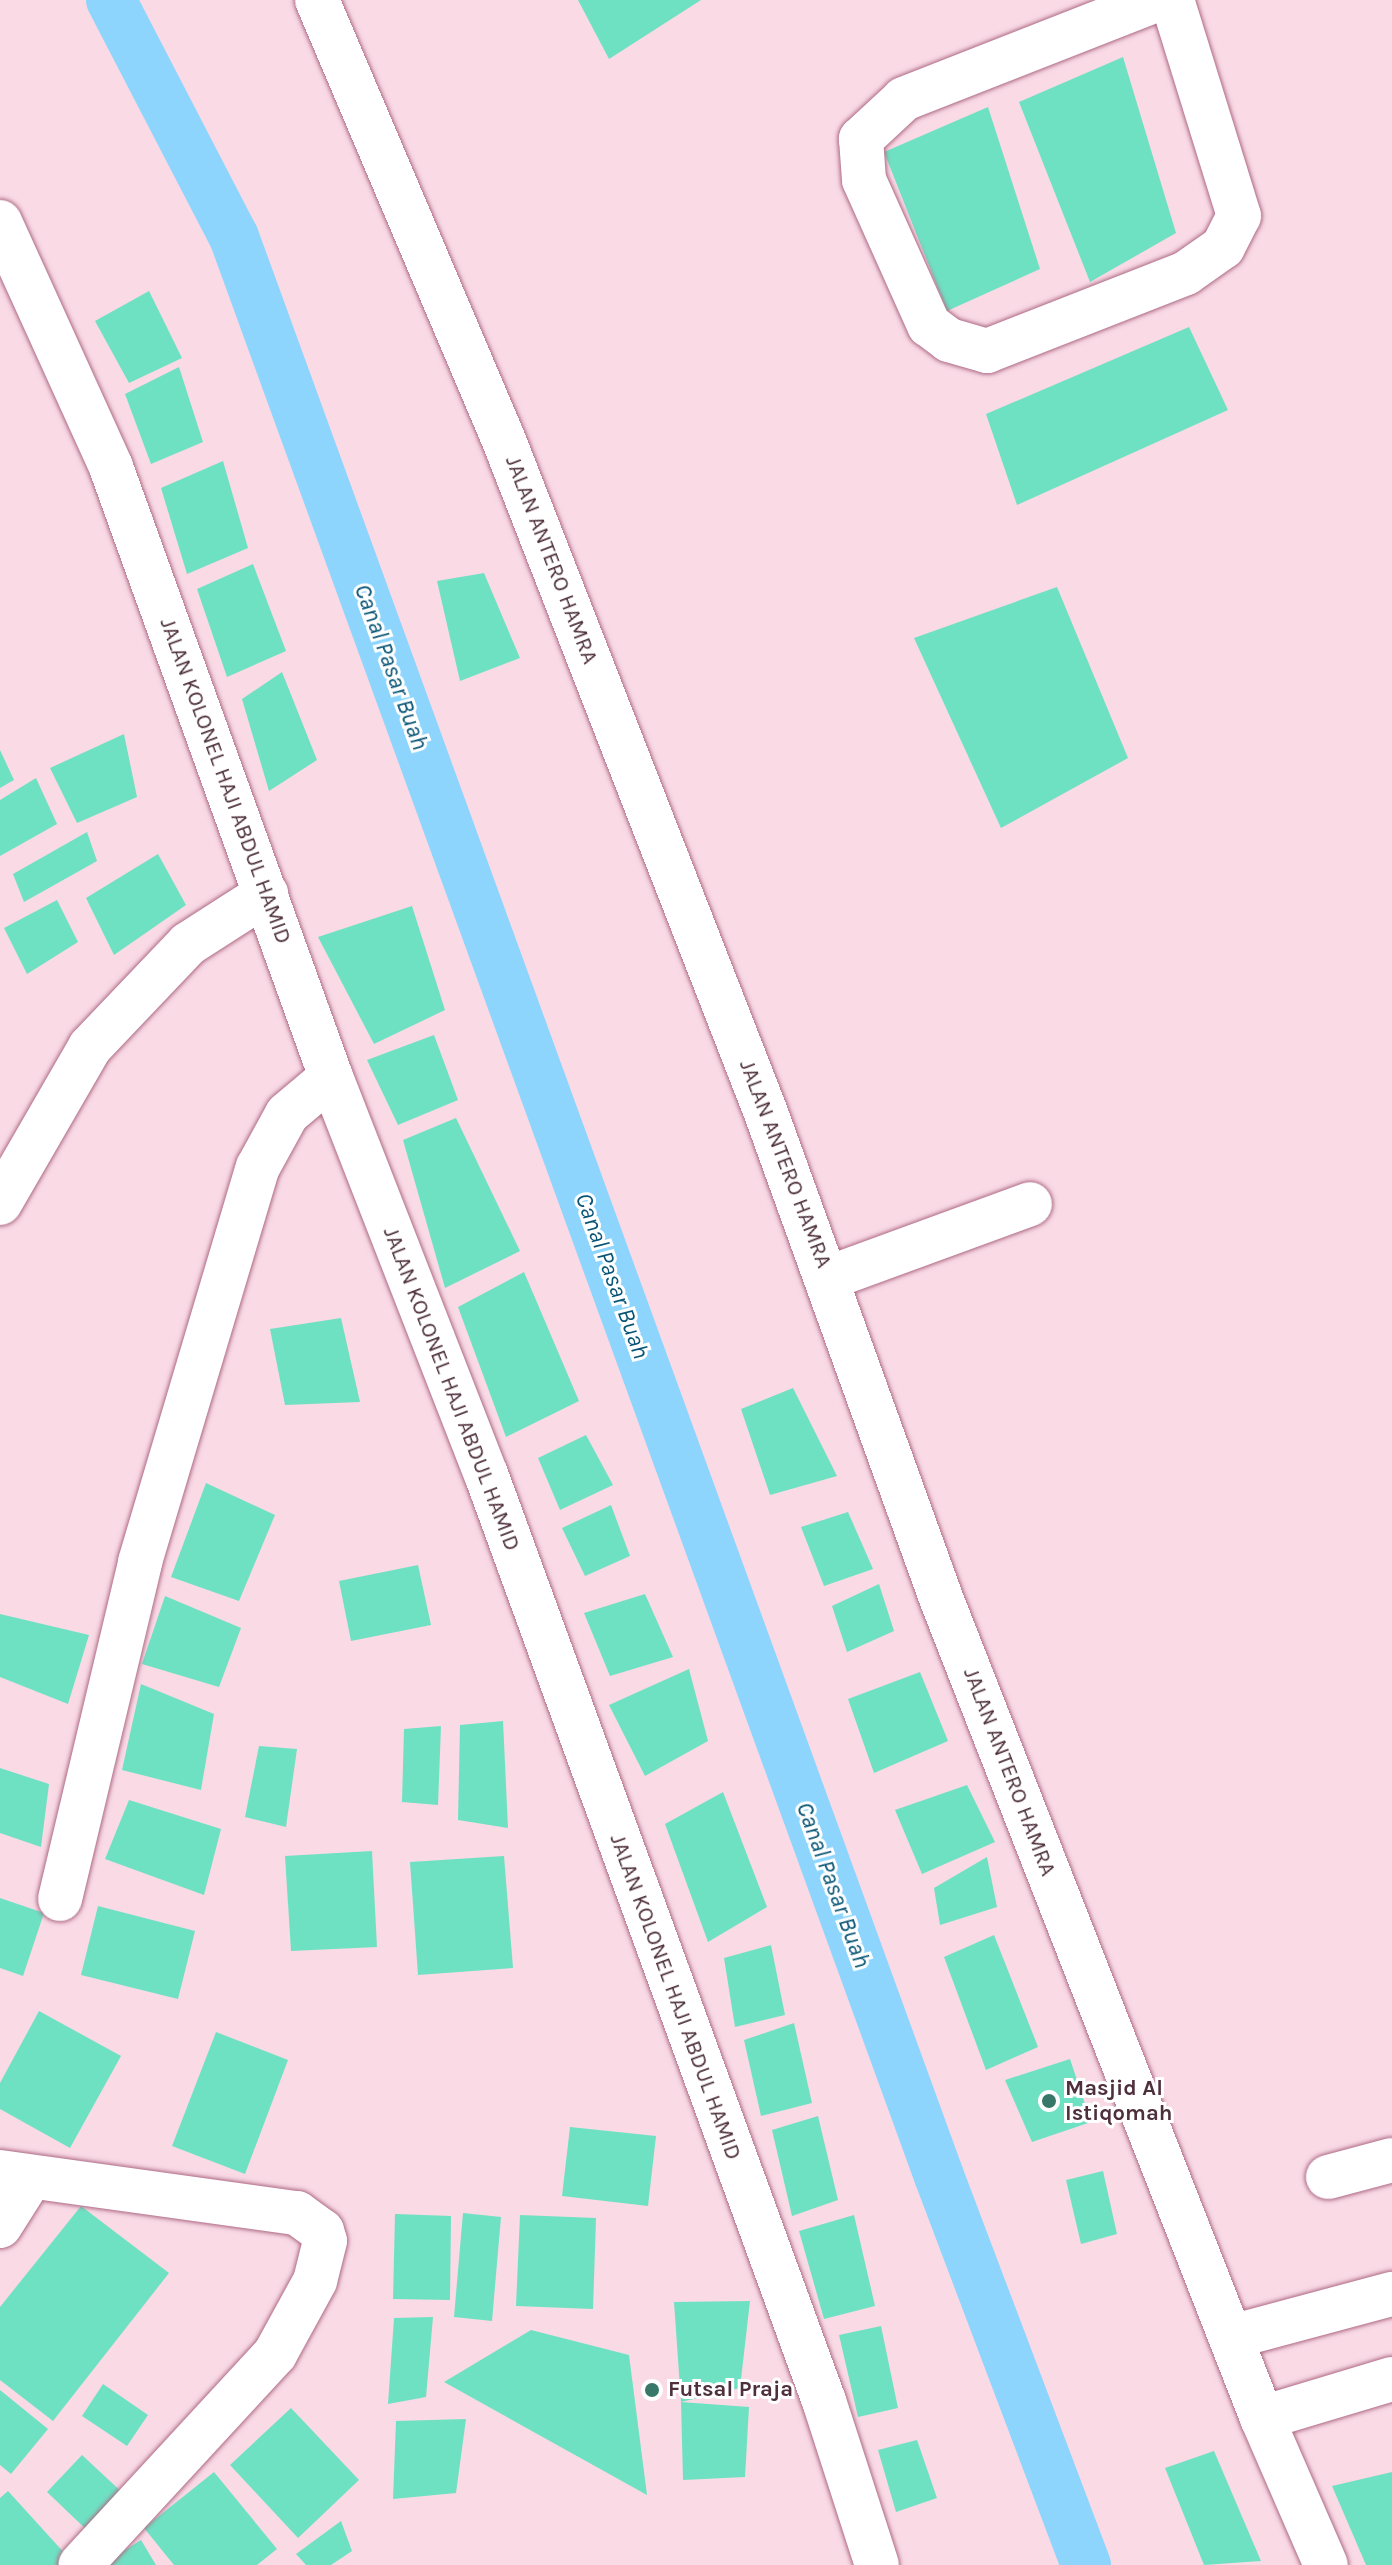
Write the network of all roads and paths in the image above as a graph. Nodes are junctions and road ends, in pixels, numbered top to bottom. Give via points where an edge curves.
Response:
1 (317, 0) edge
2 (1156, 0) edge
3 (1172, 0) edge
4 (0, 222) edge
5 (266, 894) junction
6 (331, 1077) junction
7 (0, 1203) edge
8 (1030, 1204) dead end
9 (828, 1278) junction
10 (60, 1899) dead end
11 (1392, 2160) edge
12 (16, 2174) edge
13 (1328, 2177) dead end
14 (0, 2226) edge
15 (1392, 2294) edge
16 (1231, 2337) junction
17 (1392, 2379) edge
18 (1262, 2418) junction
19 (80, 2565) edge
20 (877, 2565) edge
21 (1326, 2565) edge

1 - 9 street, JALAN ANTERO HAMRA via 503,438
2 - 3 street via 904,99 861,139 864,180 929,325 949,340 987,351 1186,273 1223,247 1239,216
4 - 5 street, JALAN KOLONEL HAJI ABDUL HAMID via 111,467
5 - 6 street, JALAN KOLONEL HAJI ABDUL HAMID
5 - 7 street via 188,944 90,1047
6 - 10 street via 287,1114 258,1167 140,1562
6 - 20 street, JALAN KOLONEL HAJI ABDUL HAMID via 486,1474 824,2401
8 - 9 street
9 - 16 street, JALAN ANTERO HAMRA via 941,1598
11 - 13 street
12 - 14 street
12 - 19 street via 297,2213 322,2231 325,2241 315,2281 275,2354
15 - 16 street
16 - 18 street, JALAN ANTERO HAMRA
17 - 18 street
18 - 21 street, JALAN ANTERO HAMRA

